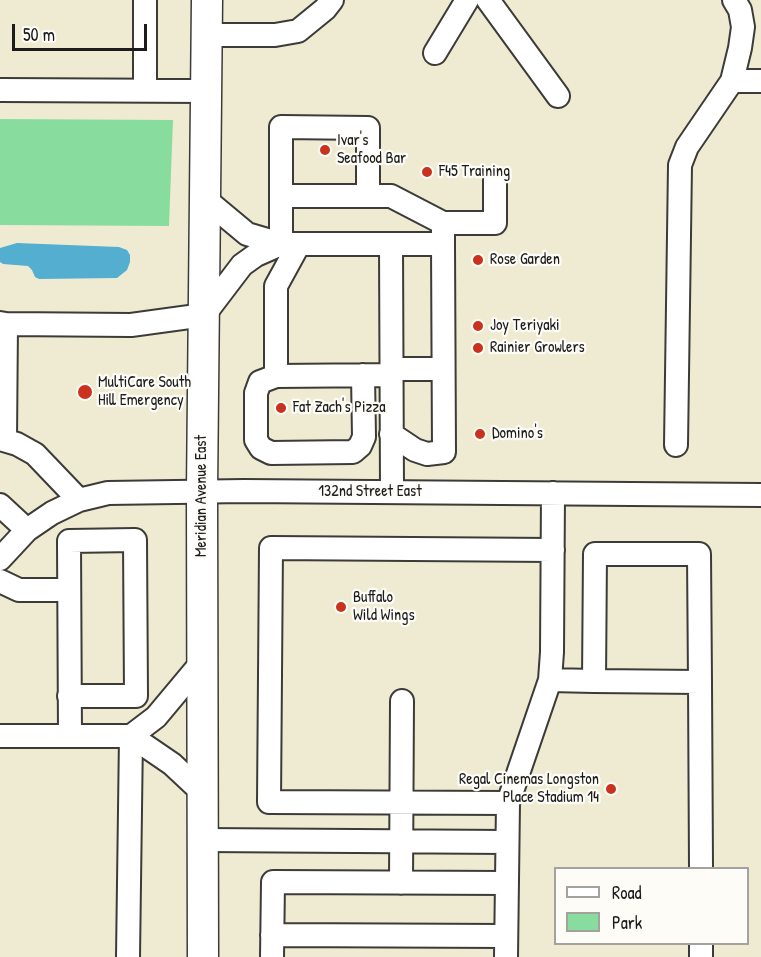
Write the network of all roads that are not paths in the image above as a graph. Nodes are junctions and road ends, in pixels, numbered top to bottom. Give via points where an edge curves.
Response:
1 (145, 0) edge
2 (207, 0) edge
3 (332, 0) edge
4 (467, 0) edge
5 (488, 0) edge
6 (734, 0) edge
7 (207, 35) junction
8 (435, 53) dead end
9 (732, 81) junction
10 (761, 81) edge
11 (0, 90) edge
12 (145, 90) junction
13 (206, 91) junction
14 (558, 96) dead end
15 (495, 180) dead end
16 (281, 196) junction
17 (368, 196) junction
18 (205, 199) junction
19 (443, 233) junction
20 (290, 244) junction
21 (391, 244) junction
22 (204, 315) junction
23 (3, 323) edge
24 (443, 369) junction
25 (391, 372) junction
26 (363, 375) junction
27 (276, 376) junction
28 (391, 434) junction
29 (2, 440) edge
30 (676, 445) dead end
31 (202, 491) junction
32 (392, 492) junction
33 (553, 494) junction
34 (761, 495) edge
35 (79, 500) junction
36 (0, 505) edge
37 (27, 530) junction
38 (553, 550) junction
39 (0, 559) edge
40 (0, 581) edge
41 (69, 590) junction
42 (202, 662) junction
43 (550, 680) junction
44 (594, 681) junction
45 (700, 682) junction
46 (69, 696) junction
47 (402, 701) dead end
48 (0, 736) edge
49 (70, 736) junction
50 (131, 736) junction
51 (202, 793) junction
52 (401, 803) junction
53 (508, 803) junction
54 (202, 840) junction
55 (401, 842) junction
56 (507, 842) junction
57 (701, 867) edge
58 (401, 883) junction
59 (507, 883) junction
60 (272, 946) edge
61 (506, 947) edge
62 (128, 957) edge
63 (203, 957) edge

1 - 12 street
2 - 7 main road, Meridian Avenue East
3 - 7 street via 298,31
4 - 8 street
5 - 14 street
6 - 9 street via 743,27
7 - 13 main road, Meridian Avenue East
9 - 10 street
9 - 30 street via 687,147 680,165
11 - 12 street
12 - 13 street
13 - 18 main road, Meridian Avenue East
15 - 19 street via 495,223
16 - 17 street
16 - 17 street via 281,127 368,128
16 - 20 street
17 - 19 street via 391,196
18 - 20 street via 247,234
18 - 22 main road, Meridian Avenue East
19 - 21 street
19 - 24 street
20 - 21 street
20 - 22 street via 256,255 242,265
20 - 27 street via 276,285
21 - 25 street
22 - 23 street via 131,325
22 - 31 main road, Meridian Avenue East
23 - 29 street
24 - 25 street
24 - 28 street via 444,452 427,454 415,450
25 - 26 street
25 - 28 street
26 - 27 street
26 - 27 street via 364,437 353,452 271,453 256,440 256,393 260,382
28 - 32 street
29 - 35 street via 35,454
31 - 32 street, 132nd Street East
31 - 35 street, 132nd Street East via 108,493
31 - 42 main road, Meridian Avenue East
32 - 33 street, 132nd Street East
33 - 34 street, 132nd Street East
33 - 38 street
35 - 37 street, 132nd Street East
36 - 37 street
37 - 39 street, 132nd Street East
38 - 43 street
38 - 52 street via 271,548 269,802
40 - 41 street via 19,590
41 - 46 street
41 - 46 street via 69,541 135,540 136,696
42 - 50 street via 156,717
42 - 51 main road, Meridian Avenue East
43 - 44 street
43 - 53 street
44 - 45 street
44 - 45 street via 595,554 699,554
45 - 57 street
46 - 49 street
47 - 52 street
48 - 49 street
49 - 50 street
50 - 51 street via 172,764
50 - 62 street
51 - 54 main road, Meridian Avenue East
52 - 53 street
52 - 55 street
53 - 56 street
54 - 55 street
54 - 63 main road, Meridian Avenue East
55 - 56 street
55 - 58 street
56 - 59 street
58 - 59 street
58 - 60 street via 273,882
59 - 61 street
60 - 61 street

